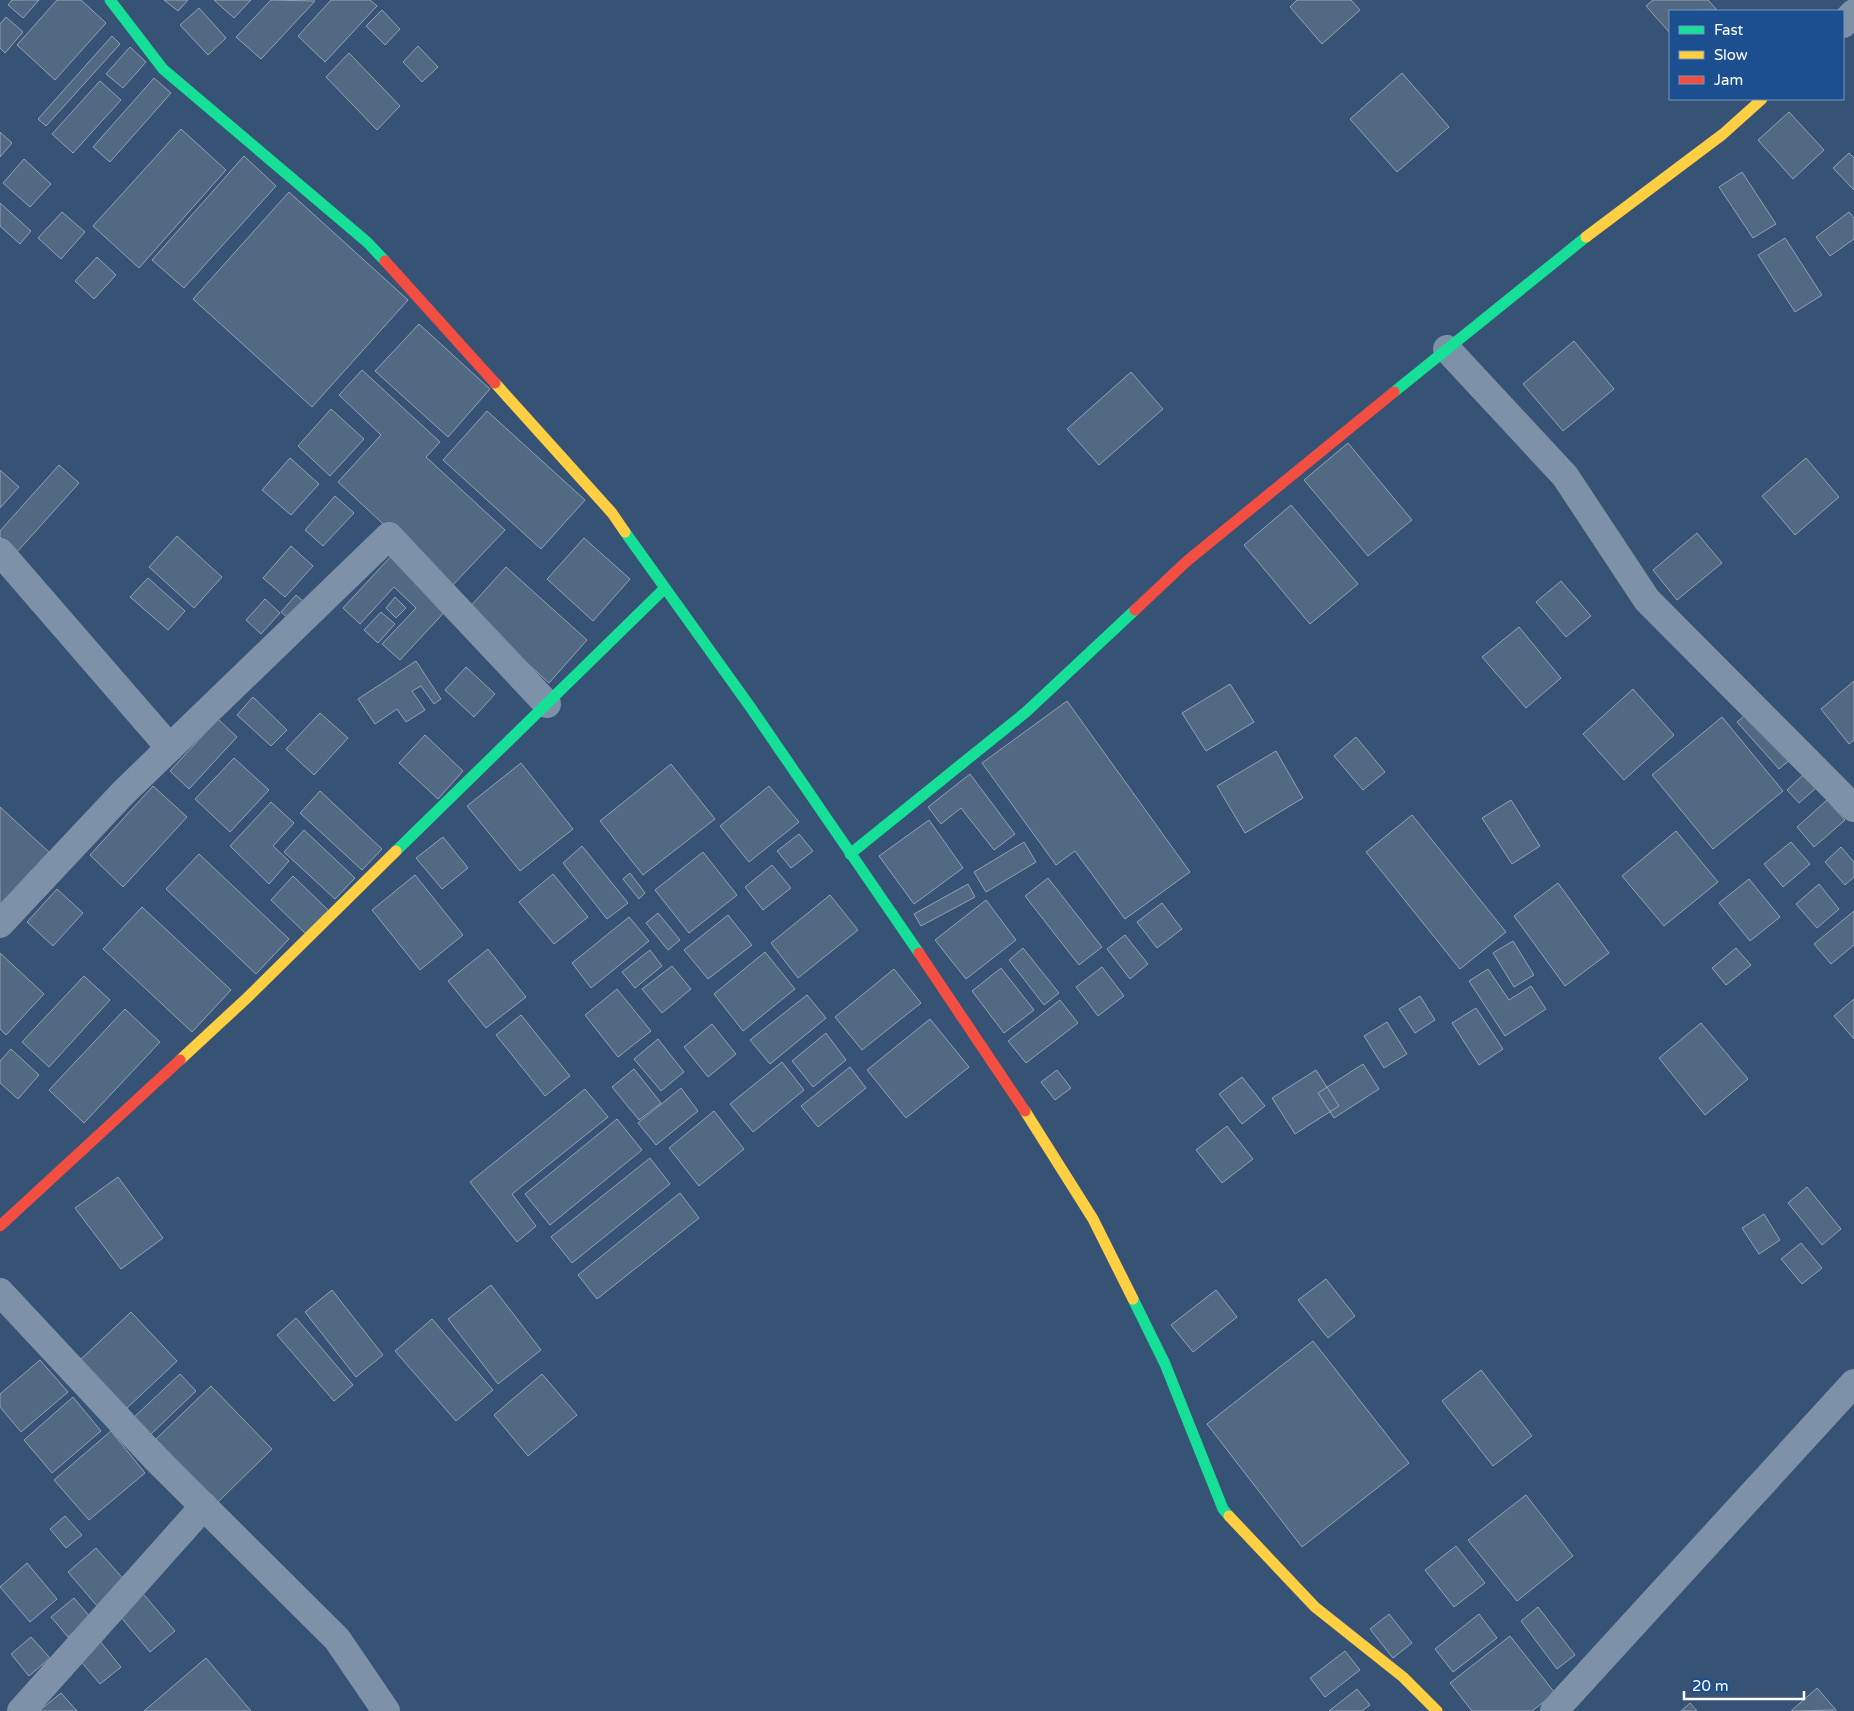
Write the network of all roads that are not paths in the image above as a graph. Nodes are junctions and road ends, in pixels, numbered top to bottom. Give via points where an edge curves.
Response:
1 (110, 0) edge
2 (1854, 13) edge
3 (1844, 23) edge
4 (1761, 100) edge
5 (1447, 349) junction
6 (0, 552) edge
7 (665, 588) junction
8 (547, 704) junction
9 (170, 748) junction
10 (1854, 808) edge
11 (850, 854) junction
12 (0, 924) edge
13 (0, 1226) edge
14 (0, 1292) edge
15 (1854, 1383) edge
16 (204, 1506) junction
17 (20, 1711) edge
18 (386, 1711) edge
19 (1437, 1711) edge
20 (1554, 1711) edge

1 - 7 street via 163,69 367,242 612,512
2 - 3 street
4 - 5 street via 1723,134 1556,260
5 - 10 street via 1564,476 1647,600
5 - 11 street via 1187,561 1026,712
6 - 9 street
7 - 8 street
7 - 11 street
8 - 9 street via 389,536
8 - 13 street via 248,997
9 - 12 street
11 - 19 street via 994,1062 1093,1219 1165,1364 1223,1509 1315,1607 1402,1677
14 - 16 street
15 - 20 street
16 - 17 street
16 - 18 street via 337,1639

